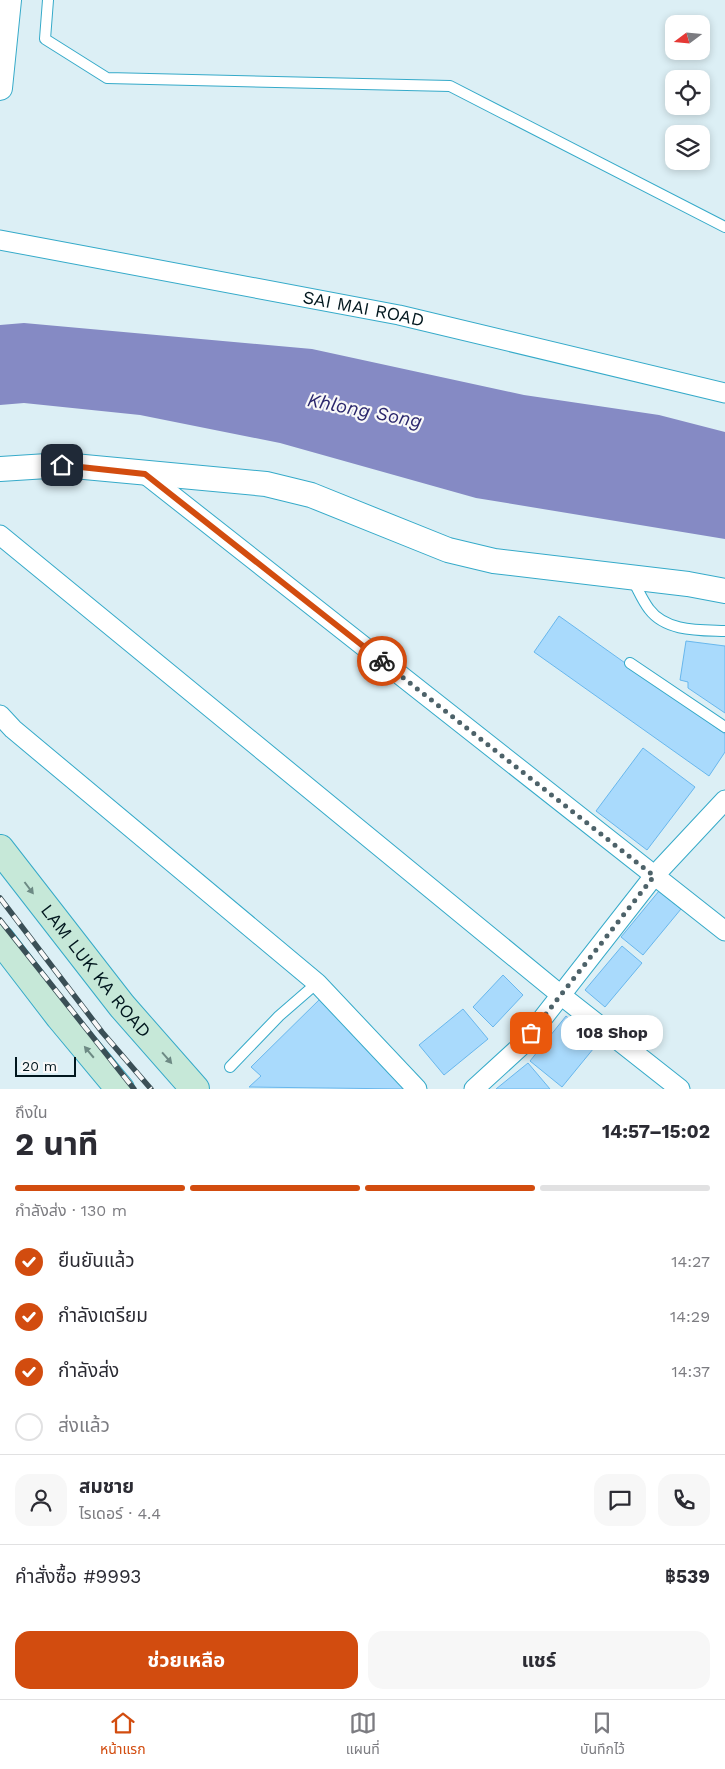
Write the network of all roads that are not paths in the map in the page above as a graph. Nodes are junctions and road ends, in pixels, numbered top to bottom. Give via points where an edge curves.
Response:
1 (9, 0) edge
2 (48, 0) edge
3 (0, 88) edge
4 (725, 227) edge
5 (0, 240) edge
6 (725, 393) edge
7 (0, 469) edge
8 (145, 474) junction
9 (0, 535) edge
10 (631, 578) junction
11 (725, 591) edge
12 (725, 631) edge
13 (630, 663) dead end
14 (0, 715) edge
15 (725, 727) edge
16 (725, 800) edge
17 (0, 849) edge
18 (654, 876) junction
19 (725, 931) edge
20 (5, 947) edge
21 (317, 984) junction
22 (562, 996) junction
23 (230, 1067) dead end
24 (120, 1089) edge
25 (195, 1089) edge
26 (416, 1089) edge
27 (474, 1089) edge
28 (680, 1089) edge

1 - 3 street
2 - 4 lane via 45,39 107,78 450,86
5 - 6 street, SAI MAI ROAD via 400,315
7 - 8 street via 62,465
8 - 10 street via 266,484 310,495 448,550 494,561
8 - 18 street
9 - 22 street
10 - 11 street
10 - 12 lane via 650,611 667,623 686,630
13 - 15 lane
14 - 21 street
16 - 18 street
17 -> 25 main road, LAM LUK KA ROAD via 122,1006
18 - 19 street
18 - 22 street
24 -> 20 main road
21 - 23 lane
21 - 26 street
22 - 27 street via 521,1046
22 - 28 street

